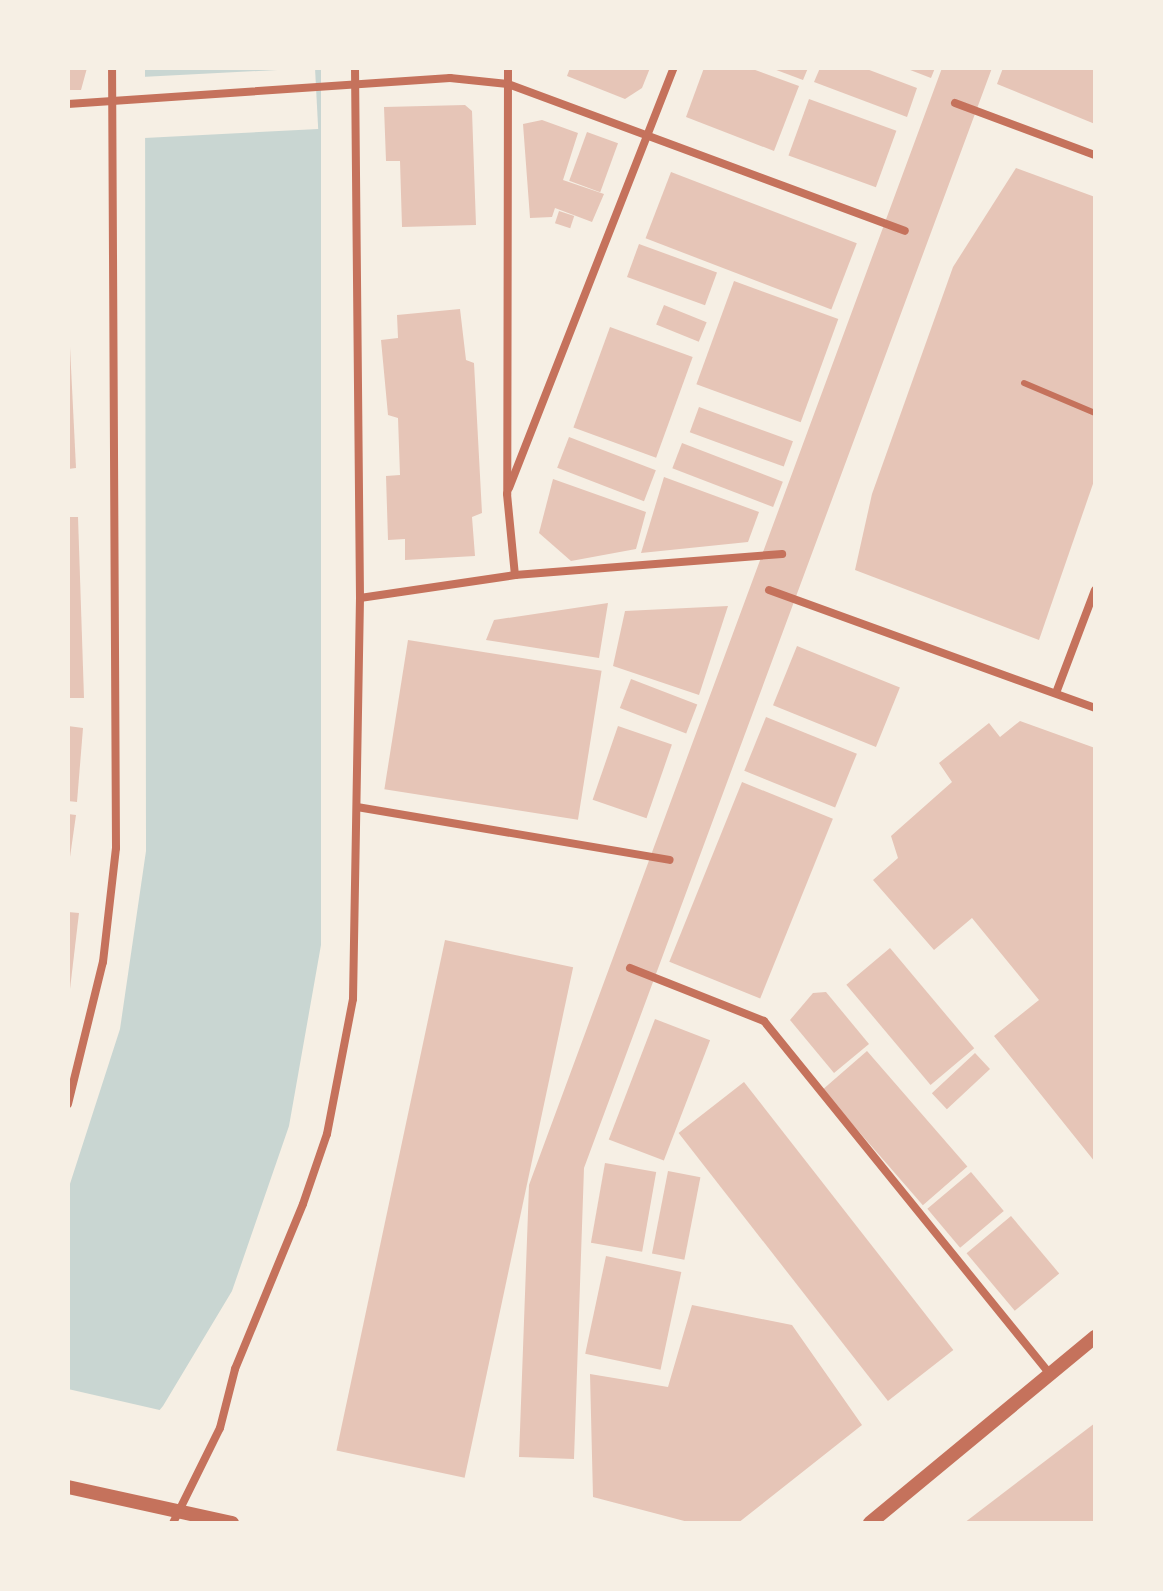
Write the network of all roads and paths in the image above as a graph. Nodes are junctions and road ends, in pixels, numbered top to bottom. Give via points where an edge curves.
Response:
1 (112, 68) edge
2 (355, 68) edge
3 (508, 68) edge
4 (674, 68) edge
5 (508, 84) junction
6 (355, 85) junction
7 (113, 103) junction
8 (955, 103) dead end
9 (68, 104) edge
10 (649, 131) junction
11 (1095, 155) edge
12 (905, 231) dead end
13 (1024, 383) dead end
14 (1095, 413) edge
15 (507, 494) junction
16 (782, 554) dead end
17 (515, 575) junction
18 (769, 590) dead end
19 (1095, 590) edge
20 (360, 598) junction
21 (1056, 693) junction
22 (1095, 708) edge
23 (357, 807) junction
24 (670, 860) dead end
25 (630, 968) dead end
26 (68, 1104) edge
27 (1095, 1337) edge
28 (1050, 1374) junction
29 (68, 1487) edge
30 (178, 1517) edge
31 (232, 1523) edge
32 (870, 1523) edge

1 - 7 street
2 - 6 street
3 - 5 street
4 - 10 street
5 - 6 street via 450,78
5 - 10 street
5 - 15 street
6 - 7 street
6 - 20 street
7 - 9 street
7 - 26 street via 116,848 103,962
8 - 11 street
10 - 12 street via 676,148
10 - 15 street
13 - 14 lane
15 - 17 street
16 - 17 street
17 - 20 street
18 - 21 street
19 - 21 street
20 - 23 street
21 - 22 street
23 - 24 street
23 - 30 street via 353,999 327,1134 235,1369 220,1428
25 - 28 street via 764,1021
27 - 28 street
28 - 32 street
29 - 30 street
30 - 31 street

